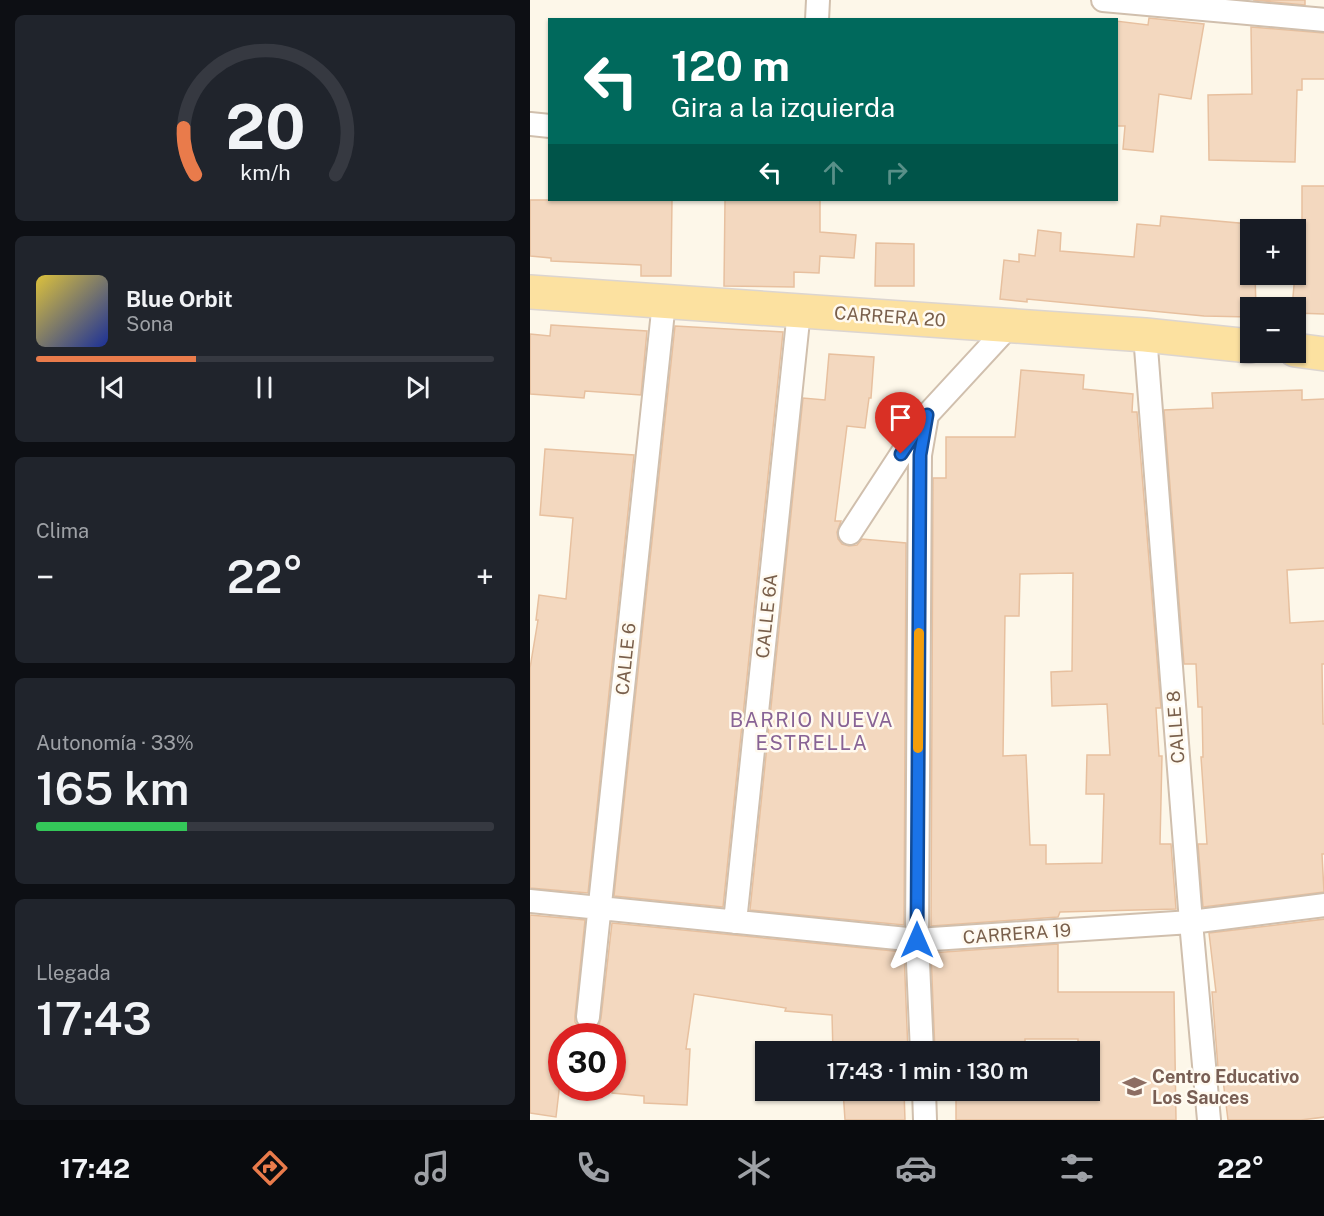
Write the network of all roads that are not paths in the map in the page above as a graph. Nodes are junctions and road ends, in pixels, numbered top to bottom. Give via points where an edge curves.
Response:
1 (818, 0) edge
2 (1103, 0) edge
3 (817, 18) edge
4 (1325, 20) edge
5 (530, 124) edge
6 (548, 126) edge
7 (530, 292) edge
8 (664, 302) junction
9 (799, 311) junction
10 (1004, 325) junction
11 (1145, 334) junction
12 (1240, 345) edge
13 (1306, 352) edge
14 (1325, 354) edge
15 (927, 415) junction
16 (850, 533) dead end
17 (530, 901) edge
18 (1325, 905) edge
19 (600, 908) junction
20 (735, 922) junction
21 (1191, 922) junction
22 (917, 940) junction
23 (588, 1017) dead end
24 (922, 1041) edge
25 (924, 1101) edge
26 (925, 1120) edge
27 (1209, 1120) edge

1 - 3 street
2 - 4 street
5 - 6 street
7 - 8 main road, CARRERA 20
8 - 9 main road, CARRERA 20
8 - 19 street, CALLE 6
9 - 10 main road, CARRERA 20
9 - 20 street, CALLE 6A
10 - 11 main road, CARRERA 20
10 - 15 street
11 - 12 main road, CARRERA 20
11 - 21 street, CALLE 8
13 - 14 main road
15 - 16 street
15 - 22 street via 920,455
17 - 19 street, CARRERA 19
18 - 21 street, CARRERA 19
19 - 20 street, CARRERA 19
19 - 23 street, CALLE 6
20 - 22 street, CARRERA 19
21 - 22 street, CARRERA 19
21 - 27 street, CALLE 8
22 - 24 street
25 - 26 street

